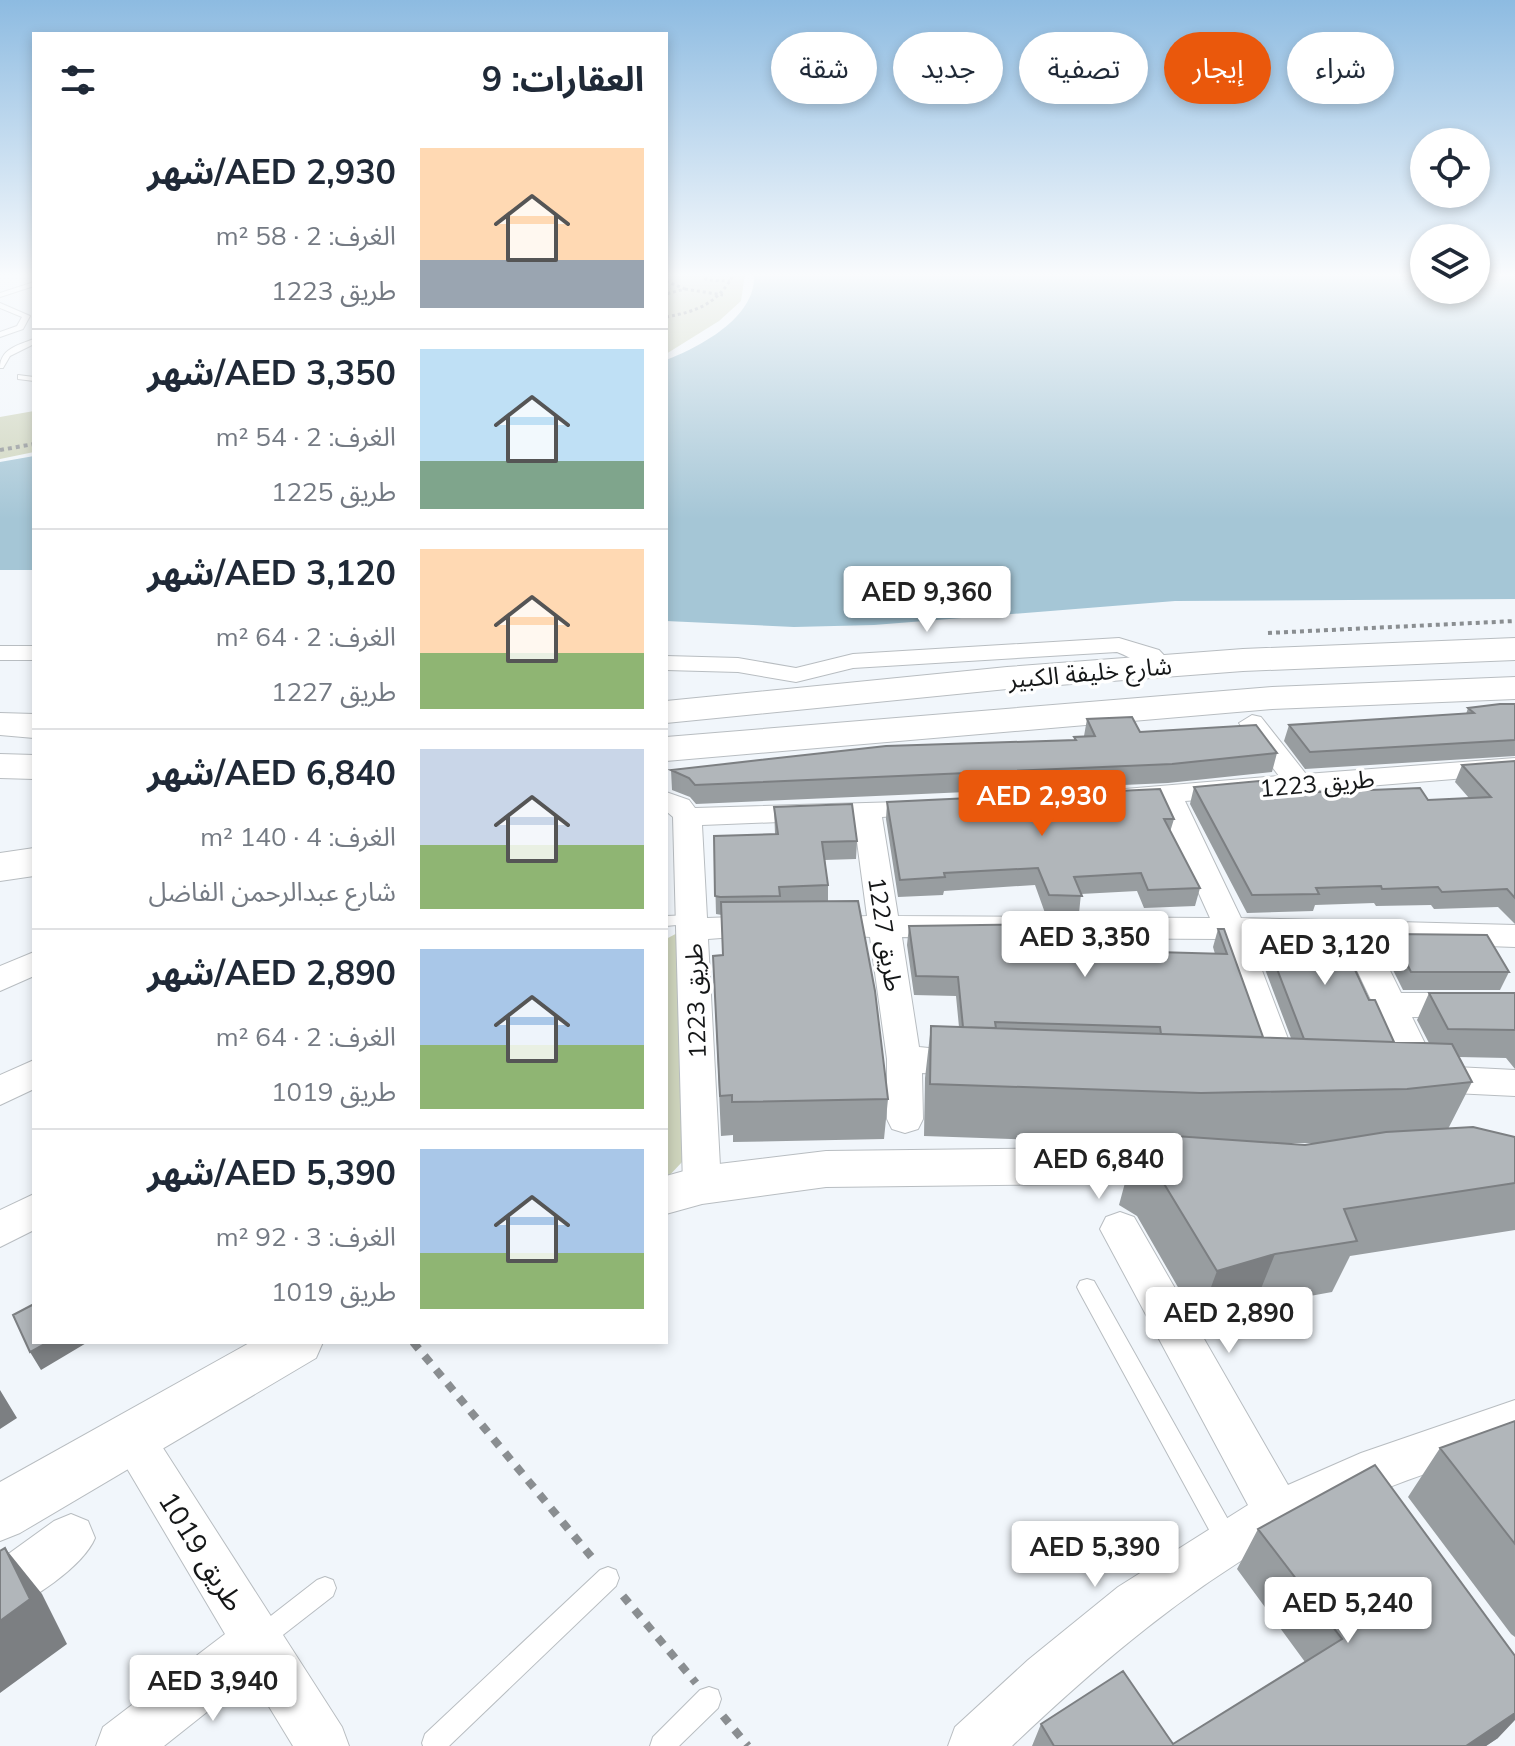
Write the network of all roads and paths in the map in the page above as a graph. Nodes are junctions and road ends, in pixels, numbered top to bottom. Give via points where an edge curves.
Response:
1 (21, 377) dead end
2 (32, 379) edge
3 (32, 444) edge
4 (0, 450) edge
5 (1515, 649) edge
6 (0, 653) edge
7 (32, 653) edge
8 (668, 663) edge
9 (1162, 666) junction
10 (1515, 688) edge
11 (668, 712) edge
12 (1252, 723) edge
13 (0, 724) edge
14 (32, 726) edge
15 (898, 731) junction
16 (668, 749) edge
17 (0, 766) edge
18 (1515, 766) edge
19 (32, 767) edge
20 (668, 767) edge
21 (1299, 784) junction
22 (1168, 794) junction
23 (1094, 798) edge
24 (958, 806) edge
25 (676, 808) edge
26 (867, 810) junction
27 (32, 862) edge
28 (0, 867) edge
29 (684, 923) edge
30 (885, 924) junction
31 (1230, 928) junction
32 (1354, 930) junction
33 (1515, 936) edge
34 (32, 964) edge
35 (0, 979) edge
36 (1390, 1005) junction
37 (1515, 1005) edge
38 (904, 1059) junction
39 (999, 1063) edge
40 (32, 1074) edge
41 (1283, 1075) edge
42 (1515, 1083) edge
43 (0, 1091) edge
44 (905, 1119) dead end
45 (1215, 1165) edge
46 (684, 1190) edge
47 (32, 1211) edge
48 (1120, 1229) dead end
49 (0, 1230) edge
50 (1087, 1287) dead end
51 (295, 1344) edge
52 (415, 1344) edge
53 (1515, 1421) edge
54 (131, 1438) junction
55 (0, 1513) edge
56 (1278, 1513) junction
57 (71, 1538) dead end
58 (1229, 1544) junction
59 (608, 1578) junction
60 (325, 1588) dead end
61 (0, 1590) edge
62 (257, 1640) junction
63 (709, 1699) junction
64 (434, 1743) dead end
65 (979, 1744) edge
66 (122, 1746) edge
67 (323, 1746) edge
68 (662, 1746) edge
69 (748, 1746) edge

1 - 2 lane
3 - 4 path
5 - 9 main road, شارع خليفة الكبير
6 - 7 street
8 - 9 street via 738,665 796,675 853,661 1119,645 1150,655
9 - 11 main road, شارع خليفة الكبير
10 - 15 main road, شارع خليفة الكبير via 1272,698
12 - 21 street
13 - 14 main road
15 - 16 main road, شارع خليفة الكبير
15 - 20 main road, شارع خليفة الكبير
17 - 19 main road
18 - 21 street, طريق 1223
21 - 22 street, طريق 1223
22 - 23 street, طريق 1223
22 - 31 street
24 - 26 street, طريق 1223
25 - 26 street, طريق 1223
25 - 29 street, طريق 1223
26 - 30 street, طريق 1227
27 - 28 main road
29 - 30 street
29 - 46 street, طريق 1223
30 - 31 street
30 - 38 street, طريق 1227
31 - 32 street
31 - 41 street
32 - 33 street
32 - 36 street
34 - 35 street
36 - 37 street
36 - 42 street via 1409,1078
38 - 39 street
38 - 44 street, طريق 1227
40 - 43 street
45 - 46 street via 826,1169
47 - 49 street
48 - 56 street
50 - 58 lane
51 - 54 street
52 - 59 path
53 - 56 street via 1374,1493
54 - 55 street
54 - 62 street, طريق 1019
56 - 58 street
57 - 61 street
58 - 65 street via 1135,1604 1046,1678
59 - 63 path
59 - 64 lane
60 - 62 lane
62 - 66 street
62 - 67 street, طريق 1019
63 - 68 lane
63 - 69 path

